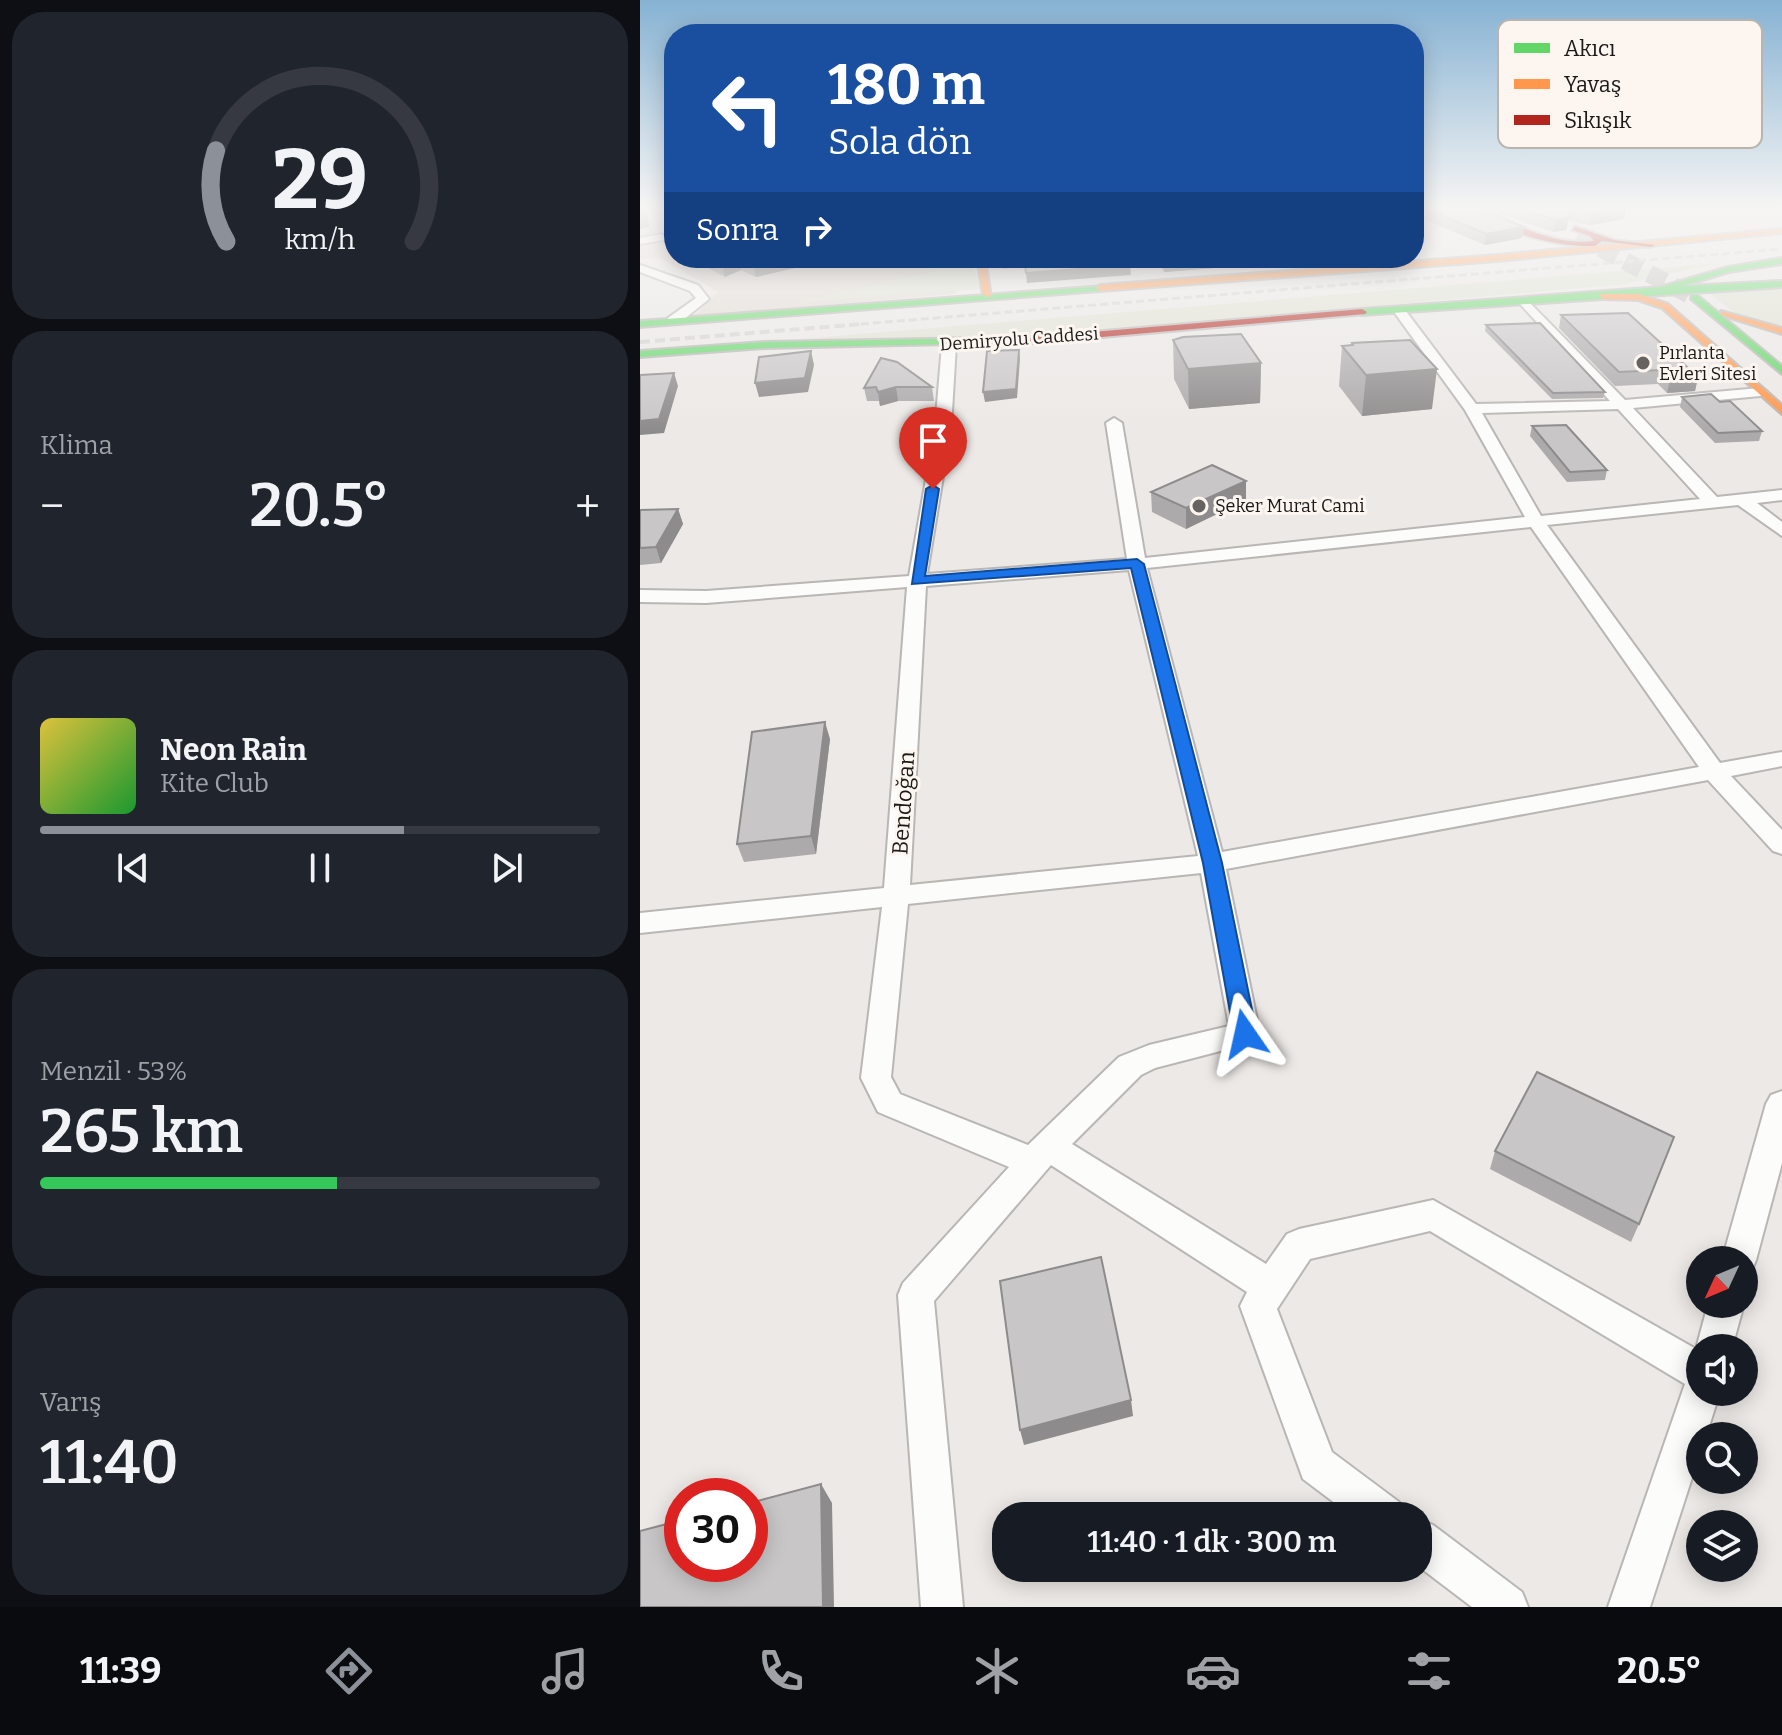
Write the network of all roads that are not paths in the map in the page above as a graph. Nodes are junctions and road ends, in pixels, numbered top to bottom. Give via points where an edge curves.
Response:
1 (678, 282) edge
2 (986, 282) edge
3 (1011, 282) edge
4 (1144, 282) edge
5 (1704, 282) edge
6 (1782, 284) edge
7 (1015, 292) junction
8 (988, 295) junction
9 (1677, 295) junction
10 (1602, 296) junction
11 (1525, 302) junction
12 (1398, 309) junction
13 (673, 321) junction
14 (640, 324) edge
15 (1782, 331) edge
16 (949, 345) junction
17 (640, 354) edge
18 (1782, 371) edge
19 (1782, 391) edge
20 (1760, 392) junction
21 (1620, 405) junction
22 (1472, 409) junction
23 (1782, 411) edge
24 (1114, 423) dead end
25 (1782, 495) edge
26 (1740, 498) junction
27 (1711, 500) junction
28 (1536, 522) junction
29 (1782, 531) edge
30 (1137, 564) junction
31 (917, 581) junction
32 (640, 596) edge
33 (1782, 759) edge
34 (1715, 773) junction
35 (1782, 845) edge
36 (1212, 863) junction
37 (896, 898) junction
38 (640, 923) edge
39 (1782, 1104) edge
40 (1040, 1154) junction
41 (1743, 1246) edge
42 (1271, 1287) junction
43 (1686, 1364) edge
44 (1696, 1406) edge
45 (1366, 1502) edge
46 (1432, 1551) edge
47 (942, 1607) edge
48 (1507, 1607) edge
49 (1629, 1607) edge

1 - 13 street via 694,288 703,299
2 - 8 main road
3 - 7 main road
4 - 7 main road
5 - 9 main road
6 - 9 main road
7 - 8 main road
8 - 13 main road
9 - 10 main road
9 - 15 main road via 1739,321
9 - 18 main road
9 - 19 main road
10 - 11 main road, Demiryolu Caddesi
10 - 20 main road via 1639,297 1665,306
11 - 12 main road, Demiryolu Caddesi
11 - 21 street
12 - 16 main road, Demiryolu Caddesi
12 - 22 street
13 - 14 main road
16 - 17 main road, Demiryolu Caddesi via 765,345
16 - 31 street, Bendoğan via 943,428
20 - 21 street
20 - 23 main road
21 - 22 street
21 - 27 street
22 - 28 street
24 - 30 street
25 - 26 street
26 - 27 street
26 - 29 street
27 - 28 street
28 - 30 street
28 - 34 street
30 - 31 street
30 - 36 street
31 - 32 street via 706,597
31 - 37 street, Bendoğan
33 - 34 street
34 - 35 street
34 - 36 street
36 - 37 street
36 - 40 street via 1245,1034 1130,1066
37 - 38 street
37 - 40 street, Bendoğan via 876,1078 889,1103
39 - 41 street
40 - 42 street, Bendoğan
40 - 47 street via 916,1295
42 - 43 street via 1299,1245 1433,1215
42 - 45 street via 1258,1306 1317,1465
44 - 49 street
46 - 48 street

